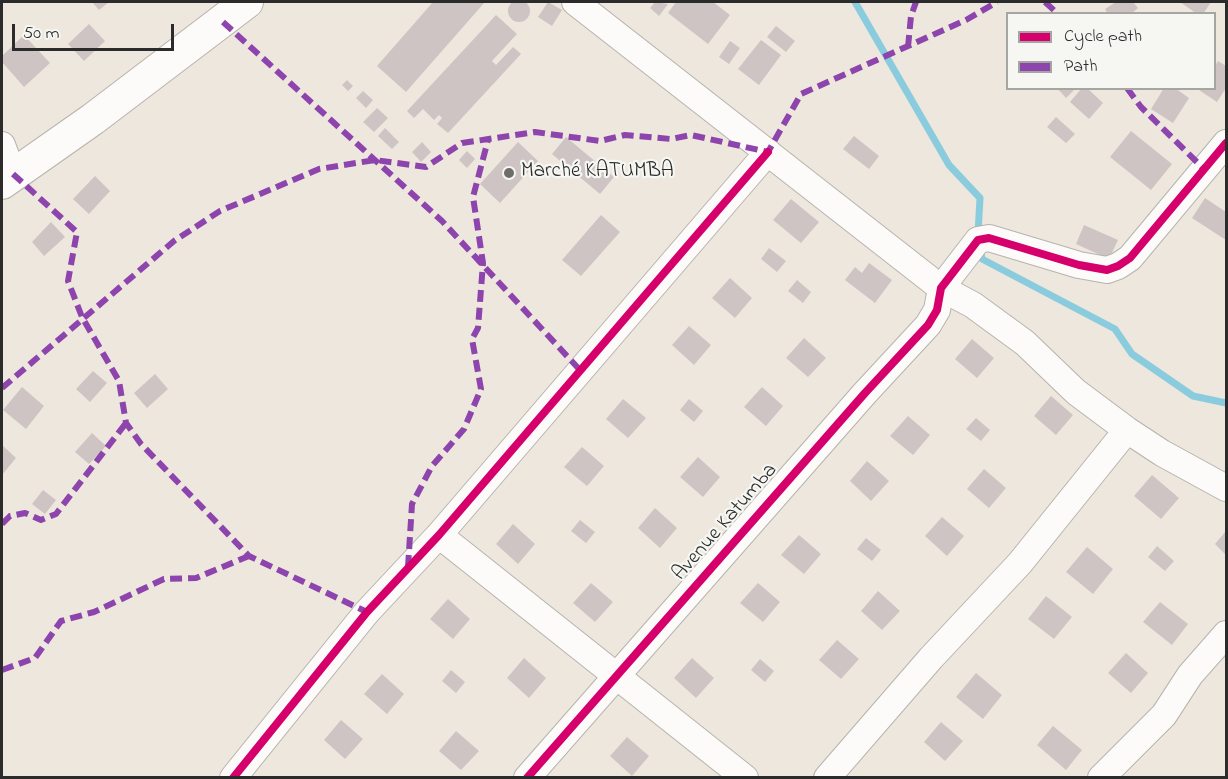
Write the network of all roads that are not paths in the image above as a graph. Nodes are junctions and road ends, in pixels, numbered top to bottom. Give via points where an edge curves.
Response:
1 (247, 2) edge
2 (575, 2) edge
3 (1227, 142) edge
4 (2, 145) edge
5 (768, 152) junction
6 (7, 179) edge
7 (941, 288) junction
8 (1127, 430) junction
9 (1223, 479) edge
10 (439, 535) junction
11 (1227, 634) edge
12 (616, 677) junction
13 (233, 777) edge
14 (527, 777) edge
15 (745, 777) edge
16 (827, 777) edge
17 (1101, 777) edge

1 - 6 street
2 - 5 street
3 - 7 street via 1130,258 1119,266 1107,270 1079,265 989,238 978,240
4 - 6 street
5 - 7 street
5 - 10 street
7 - 8 street via 973,305 1026,343 1076,392
7 - 12 street, Avenue Katumba via 937,310 928,326
8 - 9 street via 1162,453
8 - 16 street via 1020,563
10 - 12 street
10 - 13 street via 367,612
11 - 17 street via 1190,675 1164,715
12 - 14 street, Avenue Katumba
12 - 15 street

